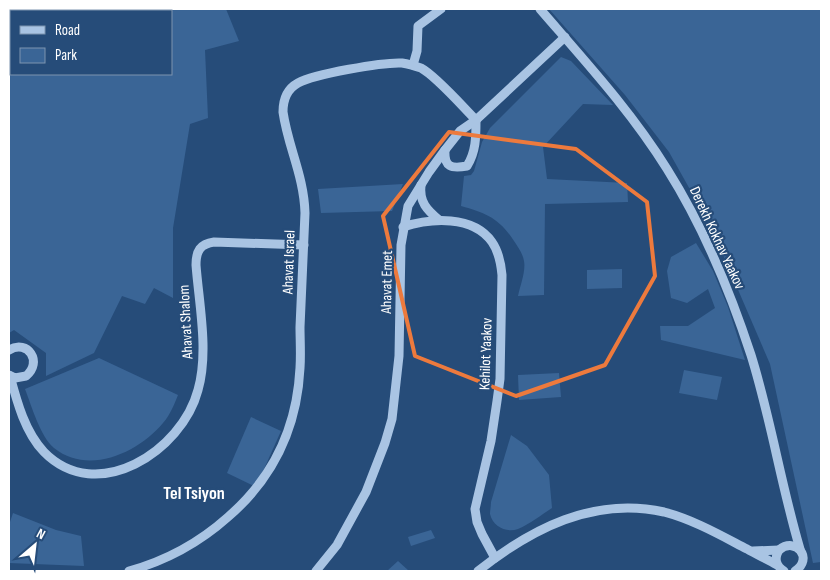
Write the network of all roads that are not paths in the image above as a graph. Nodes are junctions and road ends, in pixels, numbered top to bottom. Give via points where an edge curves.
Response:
1 (440, 9) edge
2 (540, 9) edge
3 (565, 37) junction
4 (413, 65) junction
5 (476, 120) junction
6 (445, 150) junction
7 (421, 184) junction
8 (439, 220) junction
9 (403, 227) junction
10 (304, 245) junction
11 (9, 350) edge
12 (10, 376) edge
13 (21, 378) junction
14 (16, 397) junction
15 (790, 517) junction
16 (781, 548) junction
17 (748, 550) junction
18 (800, 550) junction
19 (495, 558) junction
20 (782, 570) edge
21 (799, 570) edge
22 (129, 571) edge
23 (316, 571) edge
24 (478, 571) edge

1 - 4 street via 418,26
2 - 3 street, Derekh Kokhav Yaakov
3 - 5 street, Ahavat Emet
3 - 15 street, Derekh Kokhav Yaakov via 638,126 698,223 751,356
4 - 5 street, Ahavat Israel via 431,76
4 - 10 street, Ahavat Israel via 391,63 338,72 298,83 288,92 282,112 304,194
5 - 6 street, Ahavat Emet via 460,132
5 - 6 street via 476,142 467,166 456,168 448,165 444,160
6 - 7 street, Ahavat Emet
7 - 8 street via 422,202
7 - 9 street, Ahavat Emet via 408,206
8 - 9 street, Kehilot Yaakov
8 - 19 street, Kehilot Yaakov via 469,225 484,234 499,257 502,275 500,379 491,441 475,509 477,522
9 - 23 street, Ahavat Emet via 392,419 366,492 337,544
10 - 14 street, Ahavat Shalom via 214,242 203,245 199,250 196,265 203,351 198,391 181,426 169,441 144,460 125,469 92,474 66,467 53,460 35,440
10 - 22 street, Ahavat Israel via 298,388 290,425 272,466 240,508 204,537 156,562
11 - 13 street via 22,347 33,358 30,373
12 - 13 street
12 - 14 street
13 - 14 street
15 - 16 street, Derekh Kokhav Yaakov via 790,533
15 - 18 street, Derekh Kokhav Yaakov
16 - 17 street
16 - 18 street via 792,545
16 - 20 street, Derekh Kokhav Yaakov via 776,557
17 - 19 street via 709,529 663,512 621,508 557,522
17 - 20 street
18 - 21 street, Derekh Kokhav Yaakov via 803,558
19 - 24 street

